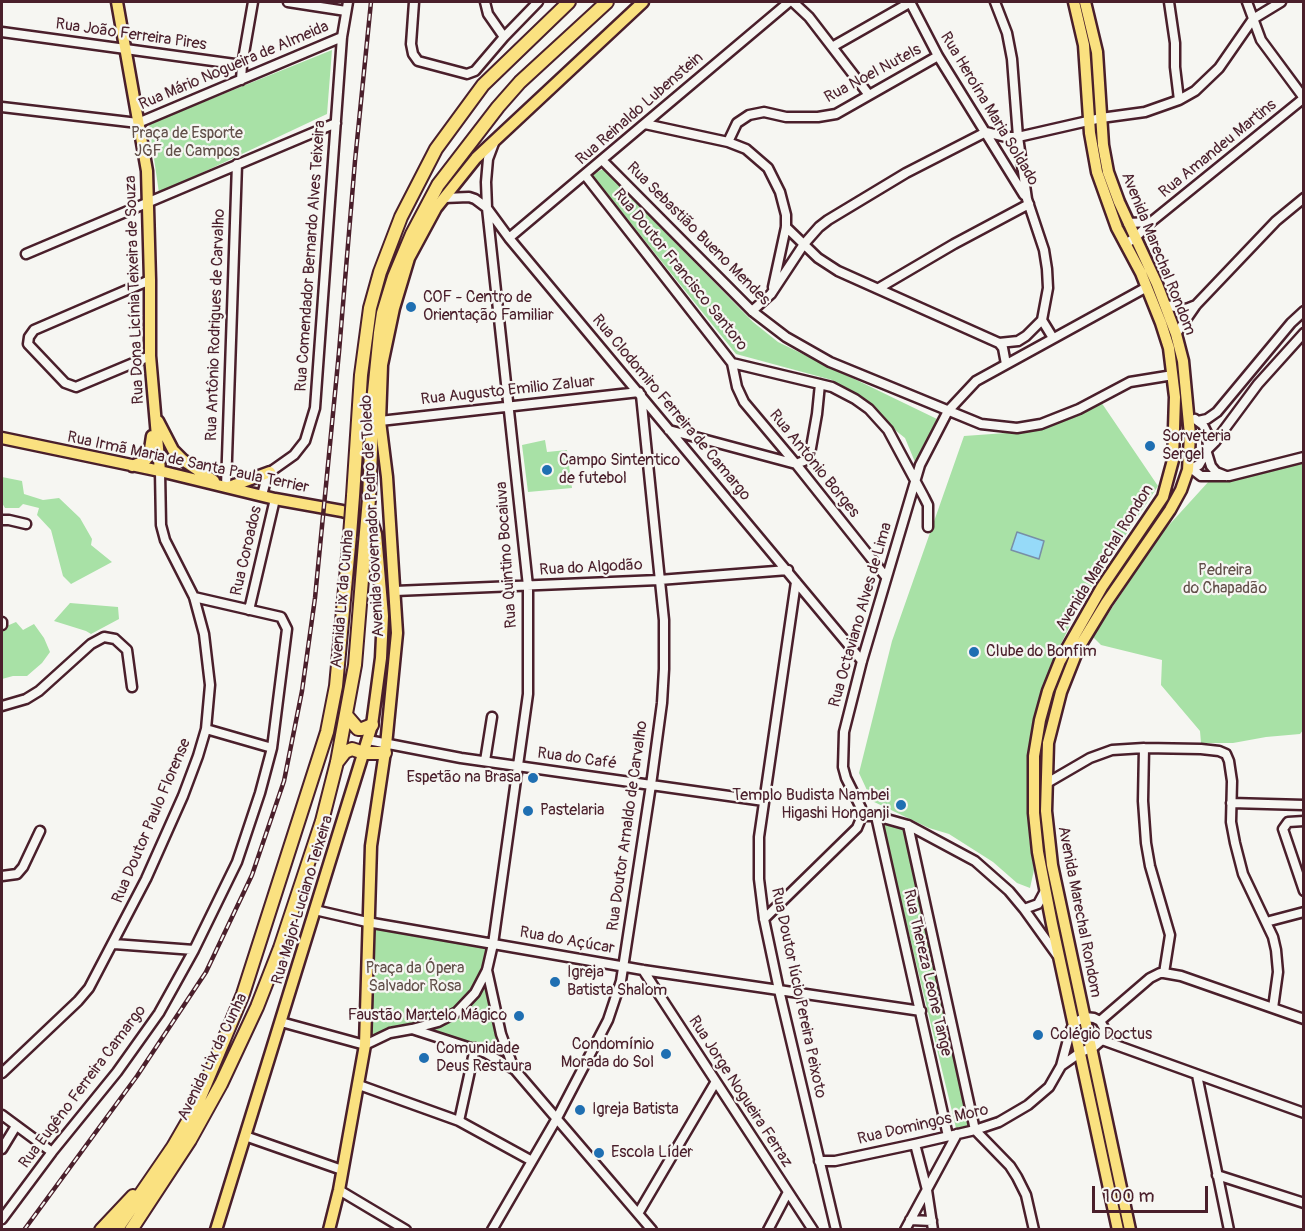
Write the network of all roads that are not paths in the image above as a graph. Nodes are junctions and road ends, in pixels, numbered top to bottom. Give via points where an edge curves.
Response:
1 (117, 2) edge
2 (253, 2) edge
3 (288, 2) edge
4 (348, 2) edge
5 (414, 2) edge
6 (485, 2) edge
7 (538, 2) edge
8 (569, 2) edge
9 (607, 2) edge
10 (643, 2) edge
11 (791, 2) edge
12 (910, 2) edge
13 (995, 2) edge
14 (1074, 2) edge
15 (1085, 2) edge
16 (1169, 2) edge
17 (1247, 2) edge
18 (1281, 2) edge
19 (346, 11) junction
20 (1253, 19) junction
21 (2, 32) edge
22 (342, 37) junction
23 (504, 37) junction
24 (832, 47) junction
25 (127, 50) junction
26 (938, 56) junction
27 (242, 65) junction
28 (240, 80) junction
29 (869, 95) junction
30 (1304, 98) edge
31 (1179, 100) junction
32 (2, 107) edge
33 (1101, 118) junction
34 (1089, 120) junction
35 (138, 123) junction
36 (336, 123) junction
37 (645, 124) junction
38 (986, 132) junction
39 (496, 137) junction
40 (1018, 137) junction
41 (728, 142) junction
42 (602, 160) junction
43 (237, 164) junction
44 (585, 175) junction
45 (444, 198) junction
46 (1304, 198) edge
47 (149, 201) junction
48 (1028, 202) junction
49 (487, 208) junction
50 (1151, 222) junction
51 (1128, 223) junction
52 (786, 227) junction
53 (509, 238) junction
54 (1130, 241) junction
55 (804, 244) junction
56 (26, 254) dead end
57 (409, 258) junction
58 (150, 280) junction
59 (1147, 287) junction
60 (879, 288) junction
61 (771, 294) junction
62 (1165, 305) junction
63 (1196, 305) junction
64 (752, 311) junction
65 (1304, 311) edge
66 (1042, 320) junction
67 (380, 333) junction
68 (1304, 333) edge
69 (1176, 334) junction
70 (1053, 338) junction
71 (999, 343) junction
72 (378, 349) junction
73 (150, 356) junction
74 (732, 363) junction
75 (1006, 364) junction
76 (1173, 375) junction
77 (381, 384) junction
78 (820, 384) junction
79 (640, 393) junction
80 (510, 406) junction
81 (155, 408) junction
82 (948, 411) junction
83 (1194, 420) junction
84 (380, 421) junction
85 (1175, 426) junction
86 (669, 430) junction
87 (2, 438) edge
88 (1207, 451) junction
89 (1304, 457) edge
90 (1173, 460) junction
91 (796, 464) junction
92 (130, 466) junction
93 (1190, 470) junction
94 (160, 471) junction
95 (270, 472) junction
96 (1229, 476) junction
97 (915, 482) junction
98 (224, 486) junction
99 (262, 495) junction
100 (275, 499) junction
101 (368, 519) joint
102 (2, 520) edge
103 (26, 524) dead end
104 (928, 527) dead end
105 (788, 570) junction
106 (380, 572) junction
107 (886, 577) junction
108 (659, 580) junction
109 (796, 582) junction
110 (528, 586) junction
111 (395, 591) junction
112 (194, 597) junction
113 (249, 610) junction
114 (397, 633) junction
115 (861, 661) junction
116 (132, 687) dead end
117 (2, 706) edge
118 (346, 716) junction
119 (492, 717) dead end
120 (372, 725) junction
121 (206, 729) junction
122 (368, 740) junction
123 (272, 748) junction
124 (1144, 748) junction
125 (386, 749) junction
126 (364, 753) junction
127 (485, 761) junction
128 (337, 762) junction
129 (518, 766) junction
130 (1047, 783) junction
131 (651, 785) junction
132 (764, 801) junction
133 (1231, 803) junction
134 (1304, 805) edge
135 (862, 816) junction
136 (876, 816) junction
137 (1304, 821) edge
138 (908, 825) junction
139 (40, 831) dead end
140 (2, 876) edge
141 (1046, 890) junction
142 (1304, 891) edge
143 (1024, 909) junction
144 (315, 910) junction
145 (1304, 912) edge
146 (764, 919) junction
147 (367, 922) junction
148 (1266, 922) junction
149 (114, 944) junction
150 (493, 944) junction
151 (194, 950) junction
152 (1059, 957) junction
153 (623, 966) junction
154 (487, 970) junction
155 (642, 970) junction
156 (1164, 973) junction
157 (779, 990) junction
158 (1274, 1008) junction
159 (921, 1011) junction
160 (1084, 1017) junction
161 (1304, 1019) edge
162 (1100, 1021) junction
163 (281, 1022) junction
164 (1074, 1023) junction
165 (412, 1029) junction
166 (365, 1045) junction
167 (1092, 1046) junction
168 (475, 1048) junction
169 (1061, 1066) junction
170 (514, 1070) junction
171 (2, 1073) edge
172 (1197, 1075) junction
173 (716, 1083) junction
174 (359, 1085) junction
175 (1304, 1113) edge
176 (2, 1115) edge
177 (557, 1118) junction
178 (459, 1121) junction
179 (16, 1126) junction
180 (975, 1130) junction
181 (952, 1135) junction
182 (245, 1136) junction
183 (915, 1144) junction
184 (2, 1149) edge
185 (52, 1152) junction
186 (532, 1161) junction
187 (819, 1161) junction
188 (342, 1170) junction
189 (1217, 1175) junction
190 (147, 1183) junction
191 (339, 1190) junction
192 (927, 1190) junction
193 (788, 1192) junction
194 (1304, 1203) edge
195 (639, 1212) junction
196 (2, 1216) edge
197 (910, 1220) junction
198 (932, 1226) edge
199 (101, 1230) edge
200 (116, 1230) edge
201 (131, 1230) edge
202 (216, 1230) edge
203 (329, 1230) edge
204 (406, 1230) edge
205 (492, 1230) edge
206 (652, 1230) edge
207 (768, 1230) edge
208 (813, 1230) edge
209 (836, 1230) edge
210 (905, 1230) edge
211 (1034, 1230) edge
212 (1118, 1230) edge
213 (1130, 1230) edge
214 (1229, 1230) edge

1 - 25 main road, Rua Dona Licínia Teixeira de Souza
2 - 27 street
3 - 19 street
4 - 19 street, Rua Comendador Bernardo Alves Teixeira
5 - 23 street via 411,44 418,61 467,74 475,71
6 - 23 street via 488,14
7 - 23 street
8 - 190 highway, Avenida Lix da Cunha, bridge via 483,85 436,149 401,217 380,272 370,308 361,375 336,686 322,749 232,1023 195,1109
9 - 67 highway, Avenida Lix da Cunha via 520,82 438,186 400,260
10 - 39 main road, Avenida Governador Pedro de Toledo
11 - 24 street
11 - 37 street, Rua Reinaldo Lubenstein
12 - 24 street
12 - 26 street, Rua Heroína Maria Soldado
13 - 40 street via 1012,59
14 - 34 main road, Avenida Marechal Rondon via 1084,45
15 - 33 main road, Avenida Marechal Rondom via 1097,52
16 - 31 street
17 - 20 street
18 - 20 street
19 - 22 street, Rua Comendador Bernardo Alves Teixeira
20 - 30 street via 1261,40
20 - 31 street via 1219,68
21 - 25 street, Rua João Ferreira Pires
22 - 28 street, Rua Mário Nogueira de Almeida
22 - 36 street, Rua Comendador Bernardo Alves Teixeira
24 - 29 street
25 - 27 street, Rua João Ferreira Pires
25 - 35 main road, Rua Dona Licínia Teixeira de Souza
26 - 29 street, Rua Noel Nutels
26 - 38 street, Rua Heroína Maria Soldado
27 - 28 street
28 - 35 street, Rua Mário Nogueira de Almeida
29 - 41 street, Rua Noel Nutels via 836,114 749,115 737,123
30 - 50 street, Rua Amandeu Martins
31 - 33 street via 1145,112
32 - 35 street
33 - 34 street
33 - 51 main road, Avenida Marechal Rondom via 1108,172
34 - 40 street
34 - 54 main road, Avenida Marechal Rondon via 1102,190 1117,228
35 - 47 main road, Rua Dona Licínia Teixeira de Souza
36 - 43 street
36 - 95 street, Rua Comendador Bernardo Alves Teixeira via 315,408 301,448
37 - 41 street
37 - 42 street, Rua Reinaldo Lubenstein
38 - 40 street
38 - 48 street, Rua Heroína Maria Soldado
38 - 55 street via 906,173 828,220
39 - 45 main road, Avenida Governador Pedro de Toledo
39 - 49 street, Rua Quintino Bocaiuva via 488,159
40 - 48 street
41 - 52 street via 746,149 768,168 784,202
42 - 44 street, Rua Reinaldo Lubenstein
42 - 64 street, Rua Sebastião Bueno Mendes
43 - 47 street
43 - 98 street, Rua Antônio Rodrigues de Carvalho
44 - 53 street, Rua Reinaldo Lubenstein
44 - 74 street, Rua Doutor Francisco Santoro
45 - 49 street via 469,197
45 - 57 main road, Avenida Governador Pedro de Toledo
46 - 63 street via 1276,221
47 - 56 street
47 - 58 main road, Rua Dona Licínia Teixeira de Souza
48 - 60 street
48 - 66 street via 1047,269
49 - 53 street, Rua Clodomiro Ferreira de Camargo
49 - 80 street, Rua Quintino Bocaiuva
50 - 51 street
50 - 54 street, Rua Amandeu Martins
51 - 54 main road, Avenida Marechal Rondom
52 - 55 street
52 - 61 street
53 - 79 street, Rua Clodomiro Ferreira de Camargo
54 - 59 main road, Avenida Marechal Rondon
54 - 62 main road, Avenida Marechal Rondom
55 - 60 street via 838,271
55 - 61 street
57 - 67 highway
57 - 77 main road, Avenida Governador Pedro de Toledo via 389,327
58 - 73 main road, Rua Dona Licínia Teixeira de Souza
58 - 73 street via 34,330 28,344 65,383 76,387
59 - 70 street, Rua Octaviano Alves de Lima
59 - 76 main road, Avenida Marechal Rondon via 1169,348
60 - 71 street
61 - 64 street
62 - 63 street via 1186,309
62 - 69 main road, Avenida Marechal Rondom
63 - 69 street
64 - 82 street, Rua Sebastião Bueno Mendes via 786,337 830,362
65 - 83 street via 1217,412 1207,419
66 - 70 street
66 - 71 street via 1018,341
67 - 72 highway, Avenida Lix da Cunha
68 - 88 street via 1258,384
69 - 83 main road, Avenida Marechal Rondom
70 - 75 street, Rua Octaviano Alves de Lima
71 - 75 street
72 - 77 highway
72 - 118 highway, Avenida Lix da Cunha, bridge via 355,665
73 - 81 main road, Rua Dona Licínia Teixeira de Souza
74 - 78 street, Rua Doutor Francisco Santoro
74 - 91 street, Rua Antônio Borges via 744,402
75 - 82 street, Rua Octaviano Alves de Lima via 976,381
76 - 82 street, Rua Sebastião Bueno Mendes via 1130,382 1079,409 1041,424 1017,428 981,424
76 - 85 main road, Avenida Marechal Rondon
77 - 84 main road, Avenida Governador Pedro de Toledo
78 - 91 street via 809,459
78 - 97 street, Rua Doutor Francisco Santoro via 869,409 888,430
79 - 80 street, Rua Augusto Emilio Zaluar
79 - 86 street, Rua Clodomiro Ferreira de Camargo
79 - 108 street, Rua Doutor Arnaldo de Carvalho
80 - 84 street, Rua Augusto Emilio Zaluar
80 - 110 street, Rua Quintino Bocaiuva
81 - 92 main road via 149,456
81 - 94 main road, Rua Dona Licínia Teixeira de Souza
81 - 98 main road via 173,450
82 - 97 street, Rua Octaviano Alves de Lima
83 - 85 main road
83 - 88 street via 1207,433
83 - 93 main road, Avenida Marechal Rondom
84 - 111 main road, Avenida Governador Pedro de Toledo
85 - 90 main road, Avenida Marechal Rondon
86 - 91 street
86 - 105 street, Rua Clodomiro Ferreira de Camargo
87 - 92 main road, Rua Irmã Maria de Santa Paula Terrier
88 - 93 street via 1199,465
88 - 96 street via 1216,472
89 - 96 street
90 - 93 main road
90 - 141 main road, Avenida Marechal Rondon via 1163,497 1102,587 1048,691 1033,787 1038,852
91 - 107 street, Rua Antônio Borges
92 - 94 main road, Rua Irmã Maria de Santa Paula Terrier
93 - 96 street via 1201,476
93 - 130 main road, Avenida Marechal Rondom via 1170,510 1078,649 1053,718
94 - 98 main road, Rua Irmã Maria de Santa Paula Terrier
94 - 112 street, Rua Doutor Paulo Florense via 165,540
95 - 98 main road
95 - 99 street
97 - 104 street, Rua Doutor Francisco Santoro via 928,505
97 - 107 street, Rua Octaviano Alves de Lima
98 - 99 main road, Rua Irmã Maria de Santa Paula Terrier
99 - 100 main road, Rua Irmã Maria de Santa Paula Terrier
100 - 101 main road, Rua Irmã Maria de Santa Paula Terrier
100 - 113 street, Rua Coroados
101 - 106 main road, Rua Major Luciano Teixeira via 376,534
102 - 103 street
105 - 108 street, Rua do Algodão
105 - 109 street, Rua Clodomiro Ferreira de Camargo
106 - 114 main road, Rua Major Luciano Teixeira
106 - 120 main road, Rua Major Luciano Teixeira via 381,658
107 - 115 street, Rua Octaviano Alves de Lima
108 - 110 street, Rua do Algodão
108 - 131 street, Rua Doutor Arnaldo de Carvalho via 664,669
109 - 115 street, Rua Clodomiro Ferreira de Camargo
109 - 132 street, Rua Doutor lúcio Pereira Peixoto
110 - 111 street, Rua do Algodão
110 - 129 street, Rua Quintino Bocaiuva via 528,694
111 - 114 main road, Avenida Governador Pedro de Toledo
112 - 113 street
112 - 121 street, Rua Doutor Paulo Florense via 208,658
113 - 123 street, Rua Eugêno Ferreira Camargo via 281,617 286,629
114 - 125 main road, Avenida Governador Pedro de Toledo
115 - 135 street, Rua Octaviano Alves de Lima via 842,755 846,778
116 - 117 street via 127,650 110,636 91,644 39,691
118 - 120 highway via 358,729
118 - 128 highway, Avenida Lix da Cunha
119 - 127 street
120 - 122 main road, Rua Major Luciano Teixeira
121 - 123 street
121 - 149 street, Rua Doutor Paulo Florense via 183,796
122 - 125 street, Rua do Café
122 - 126 main road, Rua Major Luciano Teixeira
123 - 151 street, Rua Eugêno Ferreira Camargo via 237,862
124 - 130 street via 1112,750
124 - 133 street via 1201,749 1226,754 1231,771
124 - 156 street via 1146,843 1170,935
125 - 126 highway
125 - 127 street, Rua do Café
125 - 147 main road, Avenida Governador Pedro de Toledo via 371,846
126 - 128 highway via 348,750
126 - 144 main road, Rua Major Luciano Teixeira
127 - 129 street, Rua do Café
128 - 201 highway, Avenida Lix da Cunha via 322,820 257,1007 190,1140
129 - 131 street, Rua do Café
129 - 150 street, Rua Quintino Bocaiuva
130 - 160 main road, Avenida Marechal Rondom via 1052,865
131 - 132 street, Rua do Café
131 - 153 street, Rua Doutor Arnaldo de Carvalho
132 - 146 street, Rua Doutor lúcio Pereira Peixoto via 758,851
133 - 134 street
133 - 148 street via 1231,822 1243,874
135 - 136 street
135 - 146 street via 857,828
136 - 138 street
136 - 159 street, Rua Thereza Leone Tange
137 - 142 street via 1288,822 1283,829
138 - 143 street via 975,861
138 - 180 street, Rua Thereza Leone Tange
139 - 140 street via 23,867 17,874
141 - 143 street via 1038,904
141 - 152 main road, Avenida Marechal Rondon
143 - 152 street
144 - 147 street, Rua do Açúcar
144 - 163 main road, Rua Major Luciano Teixeira
145 - 148 street
146 - 157 street, Rua Doutor lúcio Pereira Peixoto
147 - 150 street, Rua do Açúcar
147 - 166 main road, Avenida Governador Pedro de Toledo
148 - 158 street via 1277,959
149 - 151 street
149 - 171 street, Rua Doutor Paulo Florense via 78,1001
150 - 153 street, Rua do Açúcar
150 - 154 street, Rua Quintino Bocaiuva
151 - 185 street, Rua Eugêno Ferreira Camargo via 146,1032
152 - 164 main road, Avenida Marechal Rondon
153 - 155 street, Rua do Açúcar
153 - 177 street, Rua Doutor Arnaldo de Carvalho via 612,1009
154 - 165 street via 475,993 457,1012
154 - 170 street via 501,1034
155 - 157 street, Rua do Açúcar
155 - 173 street, Rua Jorge Nogueira Ferraz
156 - 158 street
156 - 162 street via 1150,978
157 - 159 street, Rua do Açúcar
157 - 187 street, Rua Doutor lúcio Pereira Peixoto
158 - 161 street
159 - 181 street, Rua Thereza Leone Tange
160 - 162 street
160 - 164 street
160 - 167 main road, Avenida Marechal Rondom
162 - 167 street via 1104,1028
163 - 166 street
163 - 182 main road, Rua Major Luciano Teixeira
164 - 167 main road, Avenida Marechal Rondon
164 - 169 street, Rua Domingos Moro
165 - 166 street via 390,1033
165 - 168 street
166 - 174 main road, Avenida Governador Pedro de Toledo
167 - 169 street
167 - 172 street
167 - 212 main road, Avenida Marechal Rondon
167 - 213 main road, Avenida Marechal Rondom
168 - 170 street
168 - 178 street
169 - 180 street, Rua Domingos Moro via 1037,1100 999,1122
170 - 177 street
172 - 175 street
172 - 189 street
173 - 193 street, Rua Jorge Nogueira Ferraz
173 - 195 street
174 - 178 street
174 - 188 main road, Avenida Governador Pedro de Toledo
176 - 179 street
177 - 186 street, Rua Doutor Arnaldo de Carvalho
177 - 195 street
178 - 186 street
179 - 184 street
179 - 185 street
180 - 181 street, Rua Domingos Moro
180 - 211 street via 1017,1177 1026,1195
181 - 183 street, Rua Domingos Moro
181 - 192 street
182 - 188 street
182 - 202 main road, Rua Major Luciano Teixeira
183 - 187 street, Rua Domingos Moro
183 - 192 street
185 - 196 street, Rua Eugêno Ferreira Camargo
186 - 205 street, Rua Doutor Arnaldo de Carvalho
187 - 209 street, Rua Doutor lúcio Pereira Peixoto
188 - 191 main road, Avenida Governador Pedro de Toledo
189 - 194 street
189 - 214 street
190 - 199 highway
190 - 200 highway, Avenida Lix da Cunha
191 - 203 main road, Avenida Governador Pedro de Toledo
191 - 204 street
192 - 197 street
192 - 198 street
193 - 207 street
193 - 208 street, Rua Jorge Nogueira Ferraz
195 - 206 street
197 - 198 street
197 - 210 street

